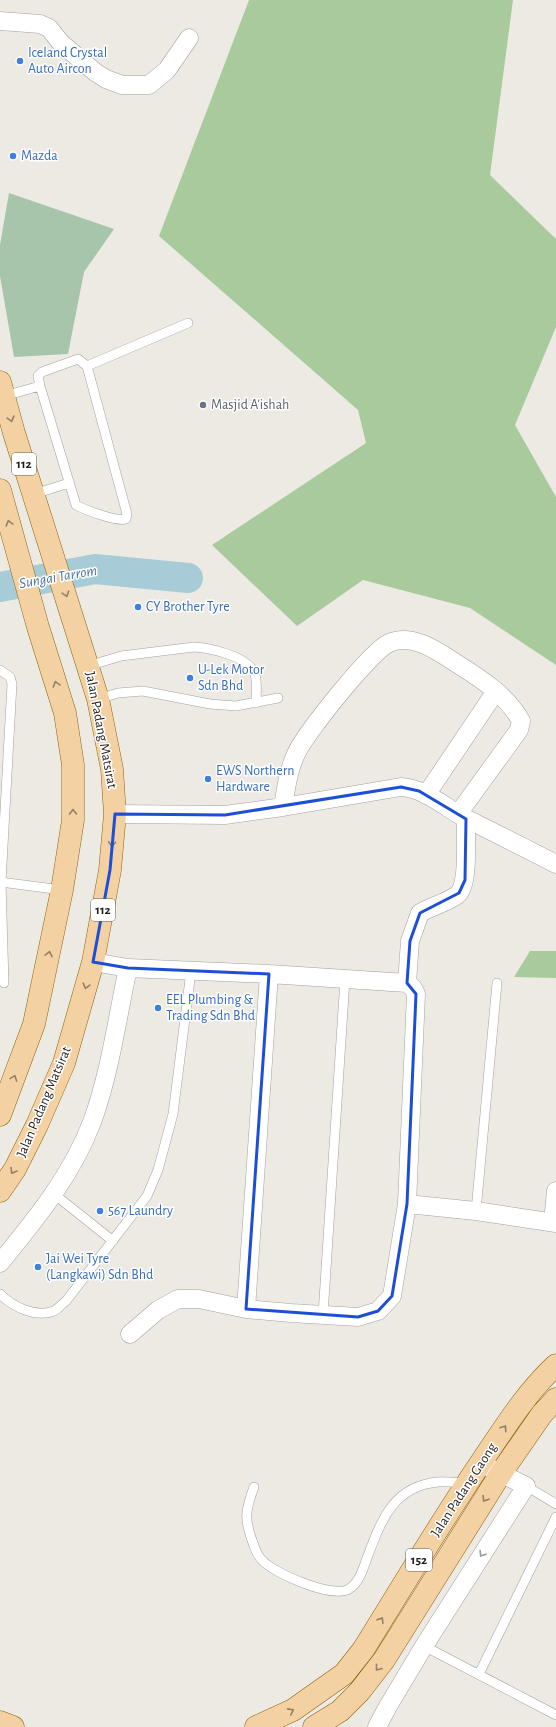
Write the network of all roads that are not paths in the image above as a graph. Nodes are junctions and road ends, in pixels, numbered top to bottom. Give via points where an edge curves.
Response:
1 (0, 21) edge
2 (189, 38) dead end
3 (188, 323) dead end
4 (87, 366) junction
5 (40, 386) junction
6 (2, 389) edge
7 (69, 483) junction
8 (0, 490) edge
9 (34, 494) junction
10 (88, 666) junction
11 (0, 670) edge
12 (496, 691) junction
13 (278, 698) dead end
14 (98, 699) junction
15 (256, 703) junction
16 (426, 795) junction
17 (282, 807) junction
18 (115, 814) junction
19 (462, 817) junction
20 (556, 864) edge
21 (0, 882) edge
22 (62, 890) junction
23 (93, 962) junction
24 (128, 968) junction
25 (191, 971) junction
26 (269, 974) junction
27 (345, 979) junction
28 (4, 983) dead end
29 (407, 983) junction
30 (498, 983) dead end
31 (0, 1115) edge
32 (0, 1191) edge
33 (556, 1191) edge
34 (54, 1194) junction
35 (407, 1204) junction
36 (476, 1212) junction
37 (555, 1223) edge
38 (113, 1241) junction
39 (0, 1263) edge
40 (0, 1294) edge
41 (246, 1310) junction
42 (323, 1314) junction
43 (130, 1334) dead end
44 (556, 1365) edge
45 (556, 1399) edge
46 (480, 1464) junction
47 (501, 1473) junction
48 (467, 1483) junction
49 (526, 1486) junction
50 (254, 1487) dead end
51 (556, 1504) edge
52 (556, 1518) edge
53 (424, 1646) junction
54 (478, 1674) junction
55 (387, 1708) junction
56 (556, 1715) edge
57 (256, 1727) edge
58 (314, 1727) edge
59 (364, 1727) edge
60 (377, 1727) edge

1 - 2 street via 40,24 49,28 61,43 95,72 122,85 149,84 167,70
3 - 4 lane
4 - 5 lane via 78,359 42,372 38,376
4 - 7 lane via 127,514 126,519 122,521 76,505
5 - 6 lane
5 - 7 lane
6 -> 9 main road, Jalan Padang Matsirat / 112
7 - 9 lane
22 -> 8 main road, 112 via 73,820 73,765 65,713
9 -> 10 main road, Jalan Padang Matsirat / 112
10 - 14 main road, Jalan Padang Matsirat / 112
10 - 15 lane via 121,656 194,647 224,652 251,667 256,678
11 - 21 lane via 10,677 12,684
12 - 16 street
12 - 17 street via 437,650 403,640 389,643 374,654 310,731 296,752 289,771
12 - 19 street via 516,711 521,721 518,730
13 - 15 lane
14 - 15 lane via 118,693 143,691 210,704 236,706
14 - 18 main road, Jalan Padang Matsirat / 112 via 112,769
16 - 17 street via 409,787 401,787
16 - 19 street
17 - 18 street via 225,815
18 -> 23 main road, Jalan Padang Matsirat / 112 via 110,870
19 - 20 street
19 - 29 street via 465,880 459,893 420,913 410,941
21 - 22 lane
21 - 28 lane
31 -> 22 main road, 112 via 34,1024
23 - 24 street
23 -> 32 main road, Jalan Padang Matsirat / 112 via 64,1063 37,1125 15,1169
24 - 25 street
24 - 34 street via 106,1073 92,1121 74,1161
25 - 26 street
25 - 38 lane via 173,1114 165,1149 147,1196
26 - 27 street
26 - 41 street
27 - 29 street
27 - 42 lane
29 - 35 street via 416,994
30 - 36 lane
33 - 37 street
34 - 38 lane
34 - 39 street
35 - 36 street
35 - 42 street via 392,1296 378,1311 358,1317
36 - 37 street
38 - 40 lane via 66,1301 55,1311 43,1314 25,1310 7,1301
41 - 42 street
41 - 43 street via 199,1299 178,1299 158,1310
46 -> 44 main road, Jalan Padang Gaong / 152 via 511,1418 542,1378
45 - 47 main road, Jalan Padang Gaong / 152 via 542,1414
46 - 47 street
46 - 48 main road, Jalan Padang Gaong / 152
47 - 49 street
47 -> 58 main road, Jalan Padang Gaong / 152 via 384,1660 360,1691 340,1711
48 - 50 lane via 422,1484 401,1495 385,1515 360,1576 350,1589 344,1592 323,1590 277,1572 261,1559 248,1529 246,1508
57 -> 48 main road, Jalan Padang Gaong / 152 via 293,1710 344,1674 362,1650
49 - 51 lane
49 -> 53 street
52 - 54 lane
53 - 54 lane
53 - 55 street
54 - 56 lane
55 - 59 street
55 - 60 street

